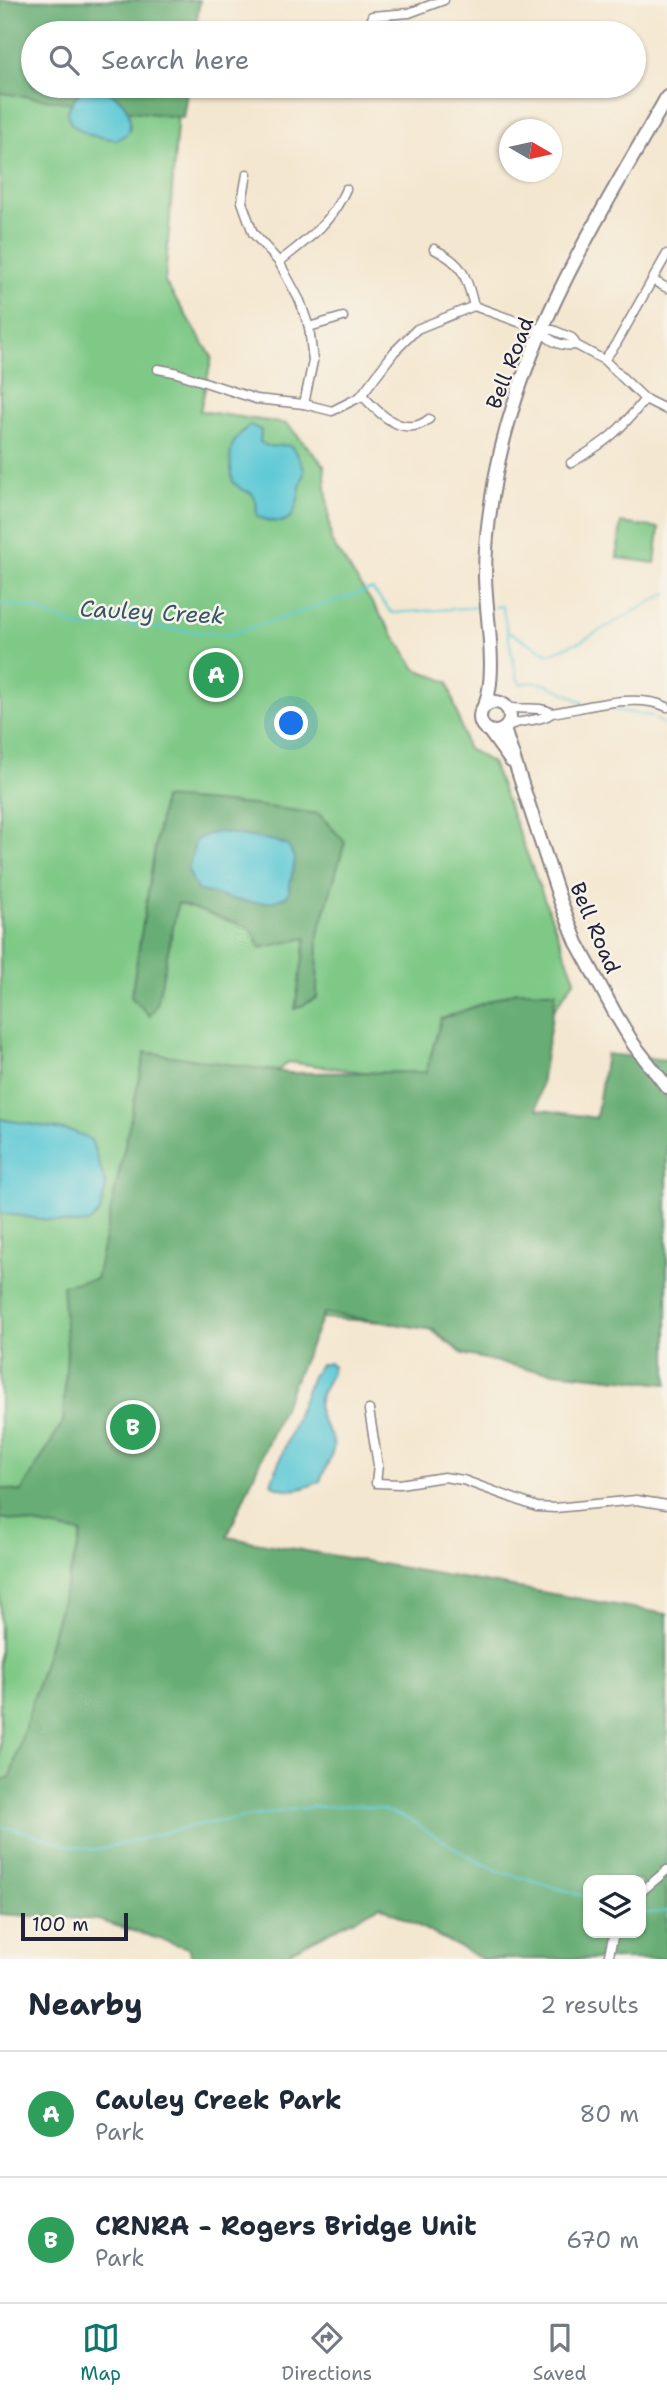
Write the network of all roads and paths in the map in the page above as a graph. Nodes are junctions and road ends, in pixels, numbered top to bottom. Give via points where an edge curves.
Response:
1 (444, 0) edge
2 (372, 16) dead end
3 (667, 97) edge
4 (247, 174) dead end
5 (346, 190) dead end
6 (434, 249) dead end
7 (667, 254) edge
8 (279, 262) junction
9 (654, 281) junction
10 (667, 288) edge
11 (474, 306) junction
12 (343, 317) dead end
13 (309, 327) junction
14 (541, 330) junction
15 (604, 360) junction
16 (158, 369) dead end
17 (362, 395) junction
18 (645, 399) junction
19 (304, 404) junction
20 (667, 410) edge
21 (429, 419) dead end
22 (572, 463) dead end
23 (492, 670) junction
24 (484, 706) junction
25 (505, 706) junction
26 (667, 707) edge
27 (552, 713) junction
28 (506, 727) junction
29 (490, 732) junction
30 (517, 770) junction
31 (667, 1087) edge
32 (369, 1410) dead end
33 (667, 1505) edge
34 (667, 1870) edge
35 (646, 1888) edge
36 (613, 1938) edge
37 (608, 1959) edge

1 - 2 street via 409,13
3 - 14 street, Bell Road via 571,266
4 - 8 street via 242,202 253,233
5 - 8 street via 326,224
6 - 11 street via 454,259 467,280
7 - 9 street
8 - 13 street
9 - 10 street
9 - 15 street
11 - 14 street
11 - 17 street via 417,329
12 - 13 street
13 - 19 street via 313,361
14 - 15 street via 572,338 576,345
14 - 23 street, Bell Road via 520,381 496,476 485,573
15 - 18 street
16 - 19 street via 256,399
17 - 19 street via 332,411
17 - 21 street via 378,413 397,424 412,427
18 - 20 street
18 - 22 street via 622,428
23 - 24 street, Bell Road
23 - 25 street, Bell Road
24 - 25 street via 493,702
24 - 29 street, Bell Road via 480,721
25 - 27 street
25 - 28 street, Bell Road via 510,716
26 - 27 street via 630,701
27 - 28 street
28 - 29 street
28 - 30 street, Bell Road
29 - 30 street, Bell Road
30 - 31 street, Bell Road via 560,900 588,967 634,1045
32 - 33 street via 378,1465 376,1483 444,1477 537,1507 636,1500
34 - 35 street
36 - 37 street

